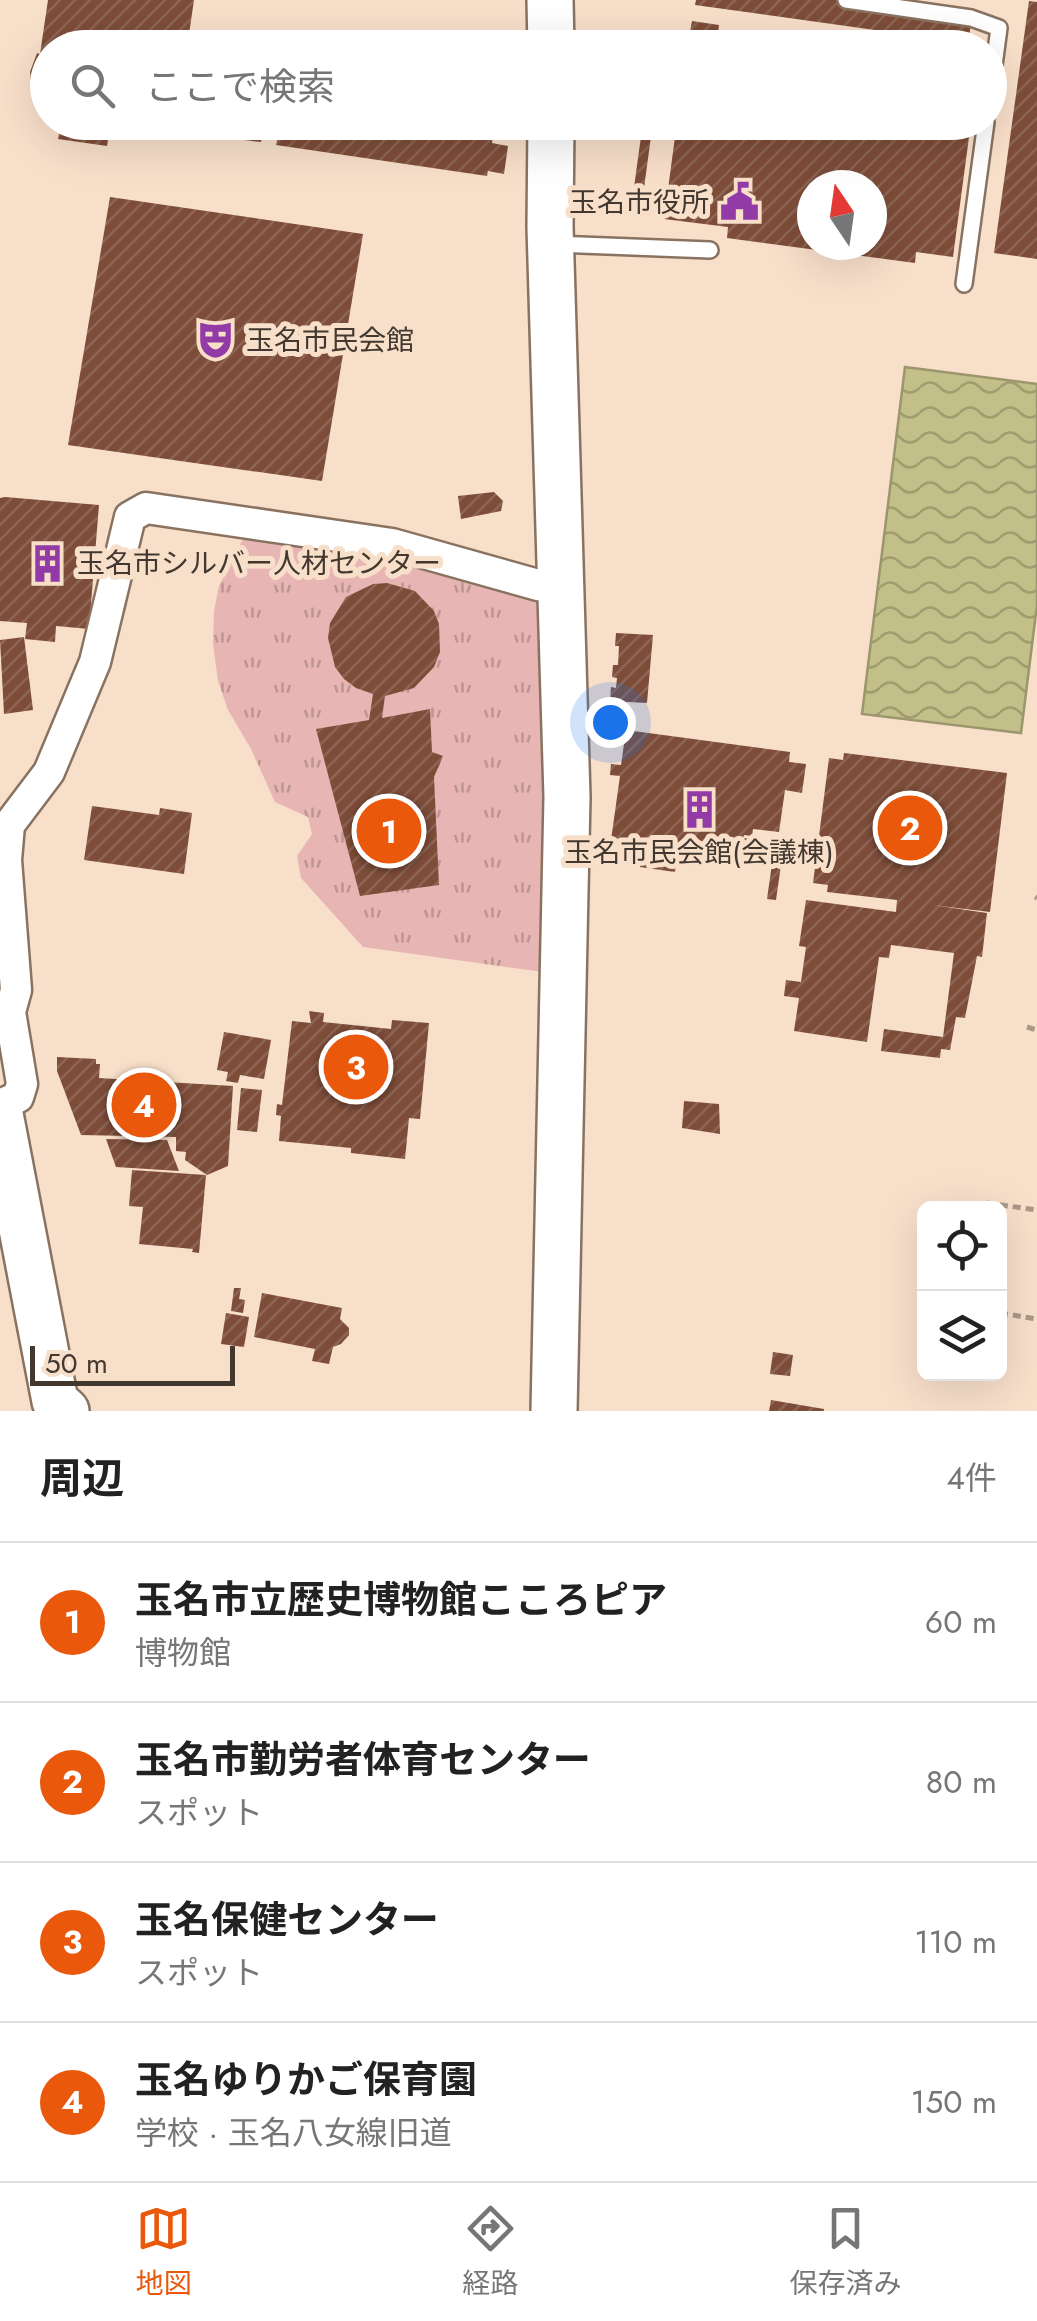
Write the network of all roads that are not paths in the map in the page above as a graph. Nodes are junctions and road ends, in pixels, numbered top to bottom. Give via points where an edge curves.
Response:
1 (550, 0) edge
2 (846, 0) edge
3 (551, 30) edge
4 (999, 30) edge
5 (551, 140) edge
6 (984, 140) edge
7 (551, 244) junction
8 (710, 250) dead end
9 (964, 284) dead end
10 (562, 588) junction
11 (0, 1105) edge
12 (0, 1114) edge
13 (13, 1244) edge
14 (59, 1408) edge
15 (554, 1411) edge

1 - 3 street
2 - 4 lane via 971,18
5 - 7 street
6 - 9 lane
7 - 8 lane
7 - 10 street
10 - 11 street via 392,544 146,508 130,517 95,662 49,772 9,825 16,990 10,1012 22,1084 18,1097
10 - 15 street via 567,797
12 - 13 street
13 - 14 street

